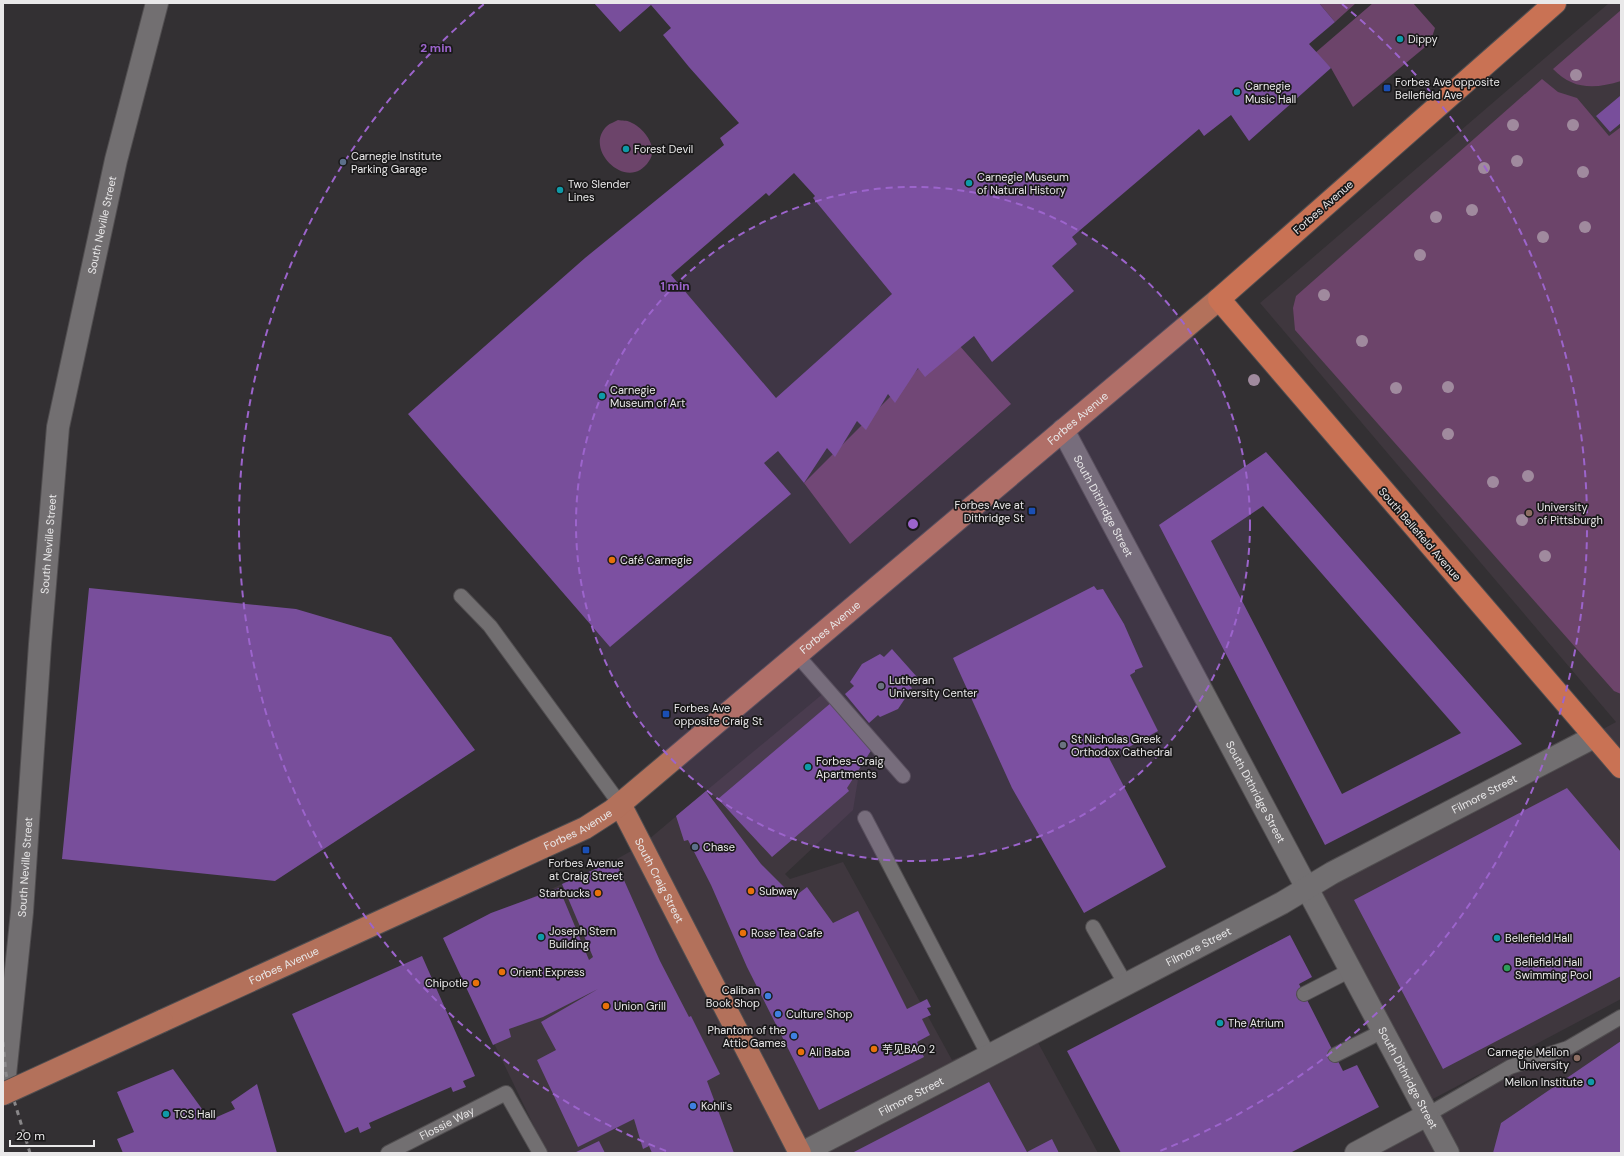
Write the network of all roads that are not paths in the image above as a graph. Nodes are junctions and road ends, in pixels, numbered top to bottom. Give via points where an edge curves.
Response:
1 (157, 3) edge
2 (1555, 3) edge
3 (1219, 299) junction
4 (1063, 430) junction
5 (461, 596) dead end
6 (797, 655) junction
7 (1594, 737) junction
8 (1621, 767) edge
9 (903, 776) dead end
10 (620, 804) junction
11 (865, 818) dead end
12 (1308, 887) junction
13 (1093, 926) dead end
14 (1351, 970) junction
15 (1126, 985) junction
16 (1304, 994) dead end
17 (1621, 1018) edge
18 (1384, 1031) junction
19 (1335, 1054) dead end
20 (989, 1056) junction
21 (3, 1094) edge
22 (1427, 1115) junction
23 (388, 1153) edge
24 (540, 1153) edge
25 (801, 1153) edge
26 (1356, 1153) edge
27 (1448, 1153) edge

1 - 21 street, South Neville Street via 116,160 58,427 22,912
2 - 3 highway, Forbes Avenue
3 - 4 main road, Forbes Avenue
3 - 7 highway, South Bellefield Avenue
4 - 6 main road, Forbes Avenue
4 - 12 street, South Dithridge Street
5 - 10 lane, South Craig Street via 490,626
6 - 9 lane
6 - 10 main road, Forbes Avenue
7 - 8 highway, South Bellefield Avenue
7 - 12 street, Filmore Street
10 - 21 main road, Forbes Avenue, bridge via 585,828
10 - 25 main road, South Craig Street
11 - 20 lane
12 - 14 street, South Dithridge Street
12 - 15 street, Filmore Street
13 - 15 lane
14 - 16 lane
14 - 18 street, South Dithridge Street
15 - 20 street, Filmore Street
17 - 22 lane via 1568,1048 1510,1067
18 - 19 lane
18 - 22 street, South Dithridge Street
20 - 25 street, Filmore Street
22 - 26 street
22 - 27 street, South Dithridge Street
23 - 24 lane, Flossie Way via 506,1093

